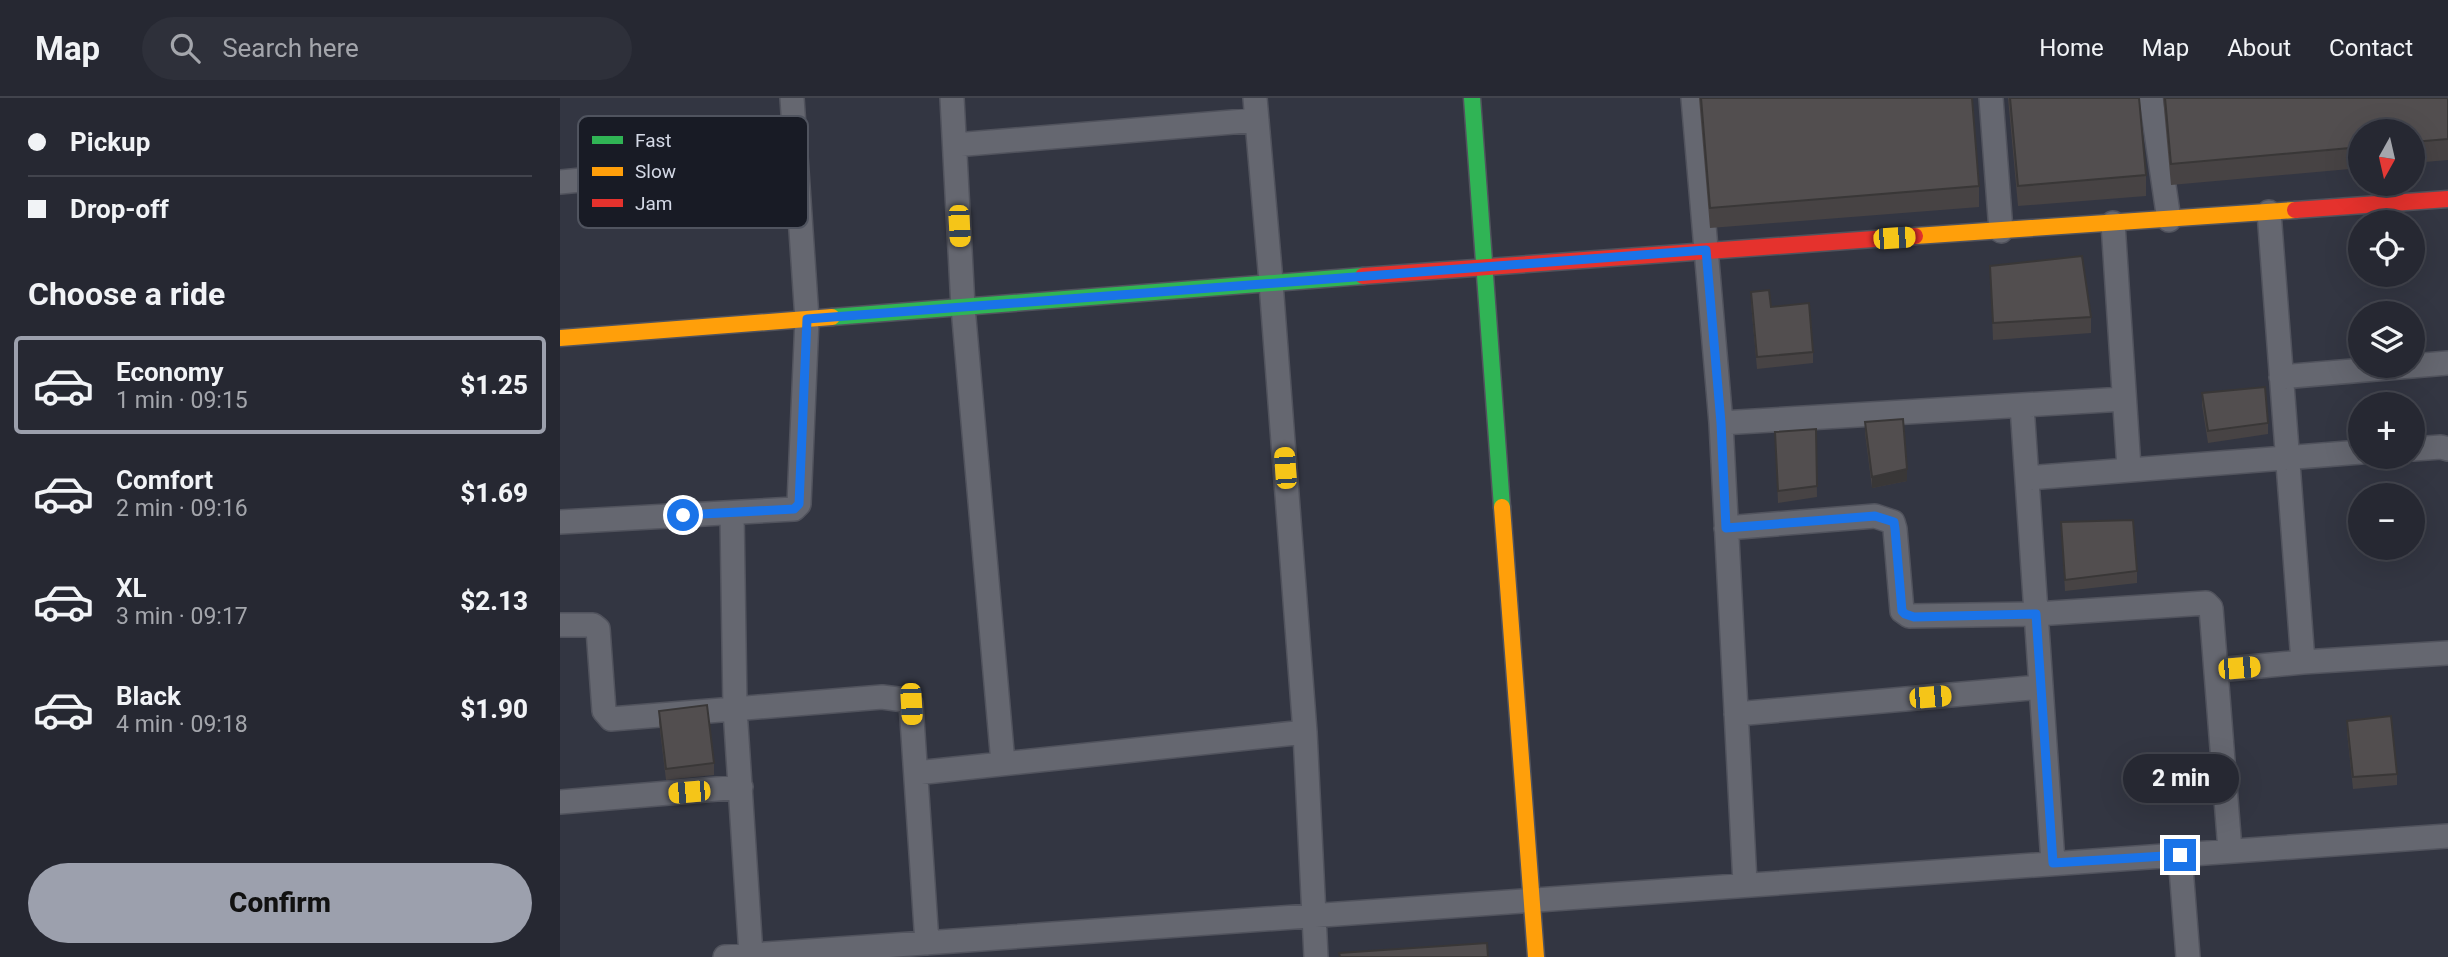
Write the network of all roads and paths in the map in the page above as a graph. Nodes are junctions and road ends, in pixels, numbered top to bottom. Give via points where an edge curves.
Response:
1 (792, 98) edge
2 (952, 98) edge
3 (1472, 98) edge
4 (1693, 98) edge
5 (1992, 98) edge
6 (2151, 98) edge
7 (1256, 109) edge
8 (793, 116) edge
9 (954, 145) junction
10 (578, 180) edge
11 (560, 182) edge
12 (2448, 199) edge
13 (2269, 212) junction
14 (2169, 220) junction
15 (2113, 223) junction
16 (801, 228) edge
17 (2001, 231) junction
18 (1706, 250) junction
19 (1485, 268) junction
20 (1271, 284) junction
21 (963, 307) junction
22 (807, 319) junction
23 (560, 338) edge
24 (2448, 363) edge
25 (2281, 377) junction
26 (2124, 399) junction
27 (2022, 405) junction
28 (1721, 423) junction
29 (2425, 449) edge
30 (2448, 449) edge
31 (2348, 453) edge
32 (2287, 456) junction
33 (2129, 468) junction
34 (2027, 478) junction
35 (732, 513) junction
36 (560, 523) edge
37 (1726, 528) junction
38 (2036, 614) junction
39 (560, 625) edge
40 (2448, 653) edge
41 (2303, 662) junction
42 (2217, 670) junction
43 (2041, 687) junction
44 (735, 709) junction
45 (1737, 714) junction
46 (1304, 732) junction
47 (1003, 763) junction
48 (916, 773) junction
49 (741, 787) junction
50 (560, 802) edge
51 (2448, 836) edge
52 (2230, 850) junction
53 (2180, 855) junction
54 (2053, 863) junction
55 (1745, 883) junction
56 (1532, 900) junction
57 (1313, 916) junction
58 (927, 943) junction
59 (1013, 947) edge
60 (843, 953) edge
61 (751, 955) junction
62 (725, 957) edge
63 (1317, 957) edge
64 (1536, 957) edge
65 (2188, 957) edge

1 - 8 street
2 - 9 street
3 - 19 street
4 - 18 street
5 - 17 street
6 - 14 street
7 - 9 street
7 - 20 street
9 - 21 street
10 - 11 street
12 - 13 street
13 - 14 street
13 - 25 street
14 - 15 street
15 - 17 street
15 - 26 street
16 - 22 street
17 - 18 street
18 - 19 street
18 - 28 street
19 - 20 street
19 - 56 street
20 - 21 street
20 - 46 street
21 - 22 street
21 - 47 street
22 - 23 street
22 - 35 street via 799,504 794,509
24 - 25 street
25 - 32 street
26 - 27 street
26 - 33 street
27 - 28 street
27 - 34 street
28 - 37 street
29 - 30 street
31 - 32 street
32 - 33 street
32 - 41 street
33 - 34 street
34 - 38 street
35 - 36 street
35 - 44 street
37 - 38 street via 1875,516 1887,519 1894,522 1905,614
37 - 45 street
38 - 42 street via 2206,603 2211,608
38 - 43 street
39 - 44 street via 598,629 604,711 611,719
40 - 41 street
41 - 42 street
42 - 52 street
43 - 45 street
43 - 54 street
44 - 48 street via 905,699 911,704
44 - 49 street
45 - 55 street
46 - 47 street
46 - 57 street
47 - 48 street
48 - 58 street
49 - 50 street
49 - 61 street
51 - 52 street
52 - 53 street
53 - 54 street
53 - 65 street
54 - 55 street
55 - 56 street
56 - 57 street
56 - 64 street
57 - 59 street
57 - 63 street
58 - 59 street
58 - 60 street
60 - 61 street
61 - 62 street

